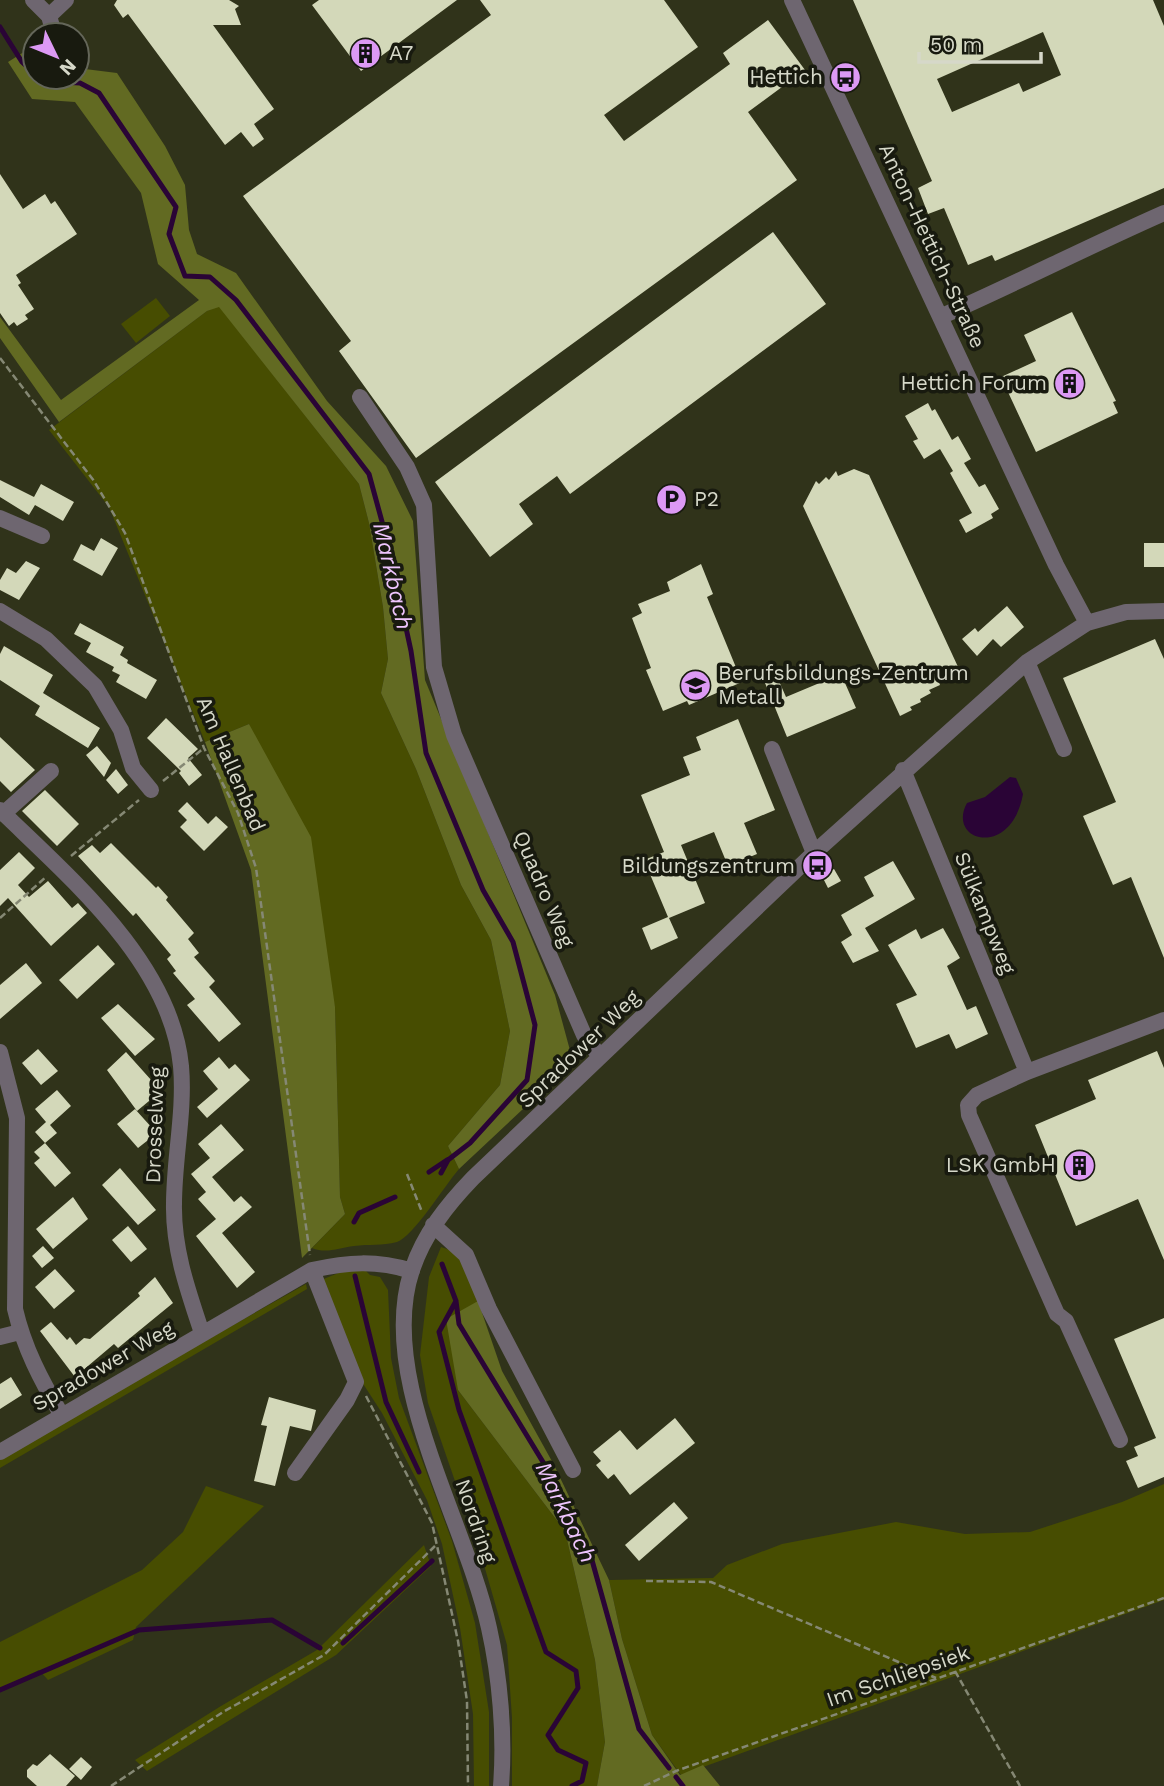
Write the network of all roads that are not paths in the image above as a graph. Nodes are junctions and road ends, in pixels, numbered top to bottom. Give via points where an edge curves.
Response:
1 (33, 0) edge
2 (66, 0) edge
3 (792, 0) edge
4 (1164, 213) edge
5 (942, 316) junction
6 (360, 397) dead end
7 (0, 518) edge
8 (43, 536) dead end
9 (0, 611) edge
10 (1164, 611) edge
11 (1087, 623) junction
12 (1027, 662) junction
13 (772, 749) dead end
14 (1064, 749) dead end
15 (904, 770) junction
16 (51, 771) dead end
17 (151, 790) road end
18 (2, 812) edge
19 (814, 853) junction
20 (1164, 1020) edge
21 (0, 1052) edge
22 (600, 1057) junction
23 (1027, 1072) junction
24 (433, 1225) junction
25 (312, 1270) junction
26 (411, 1271) junction
27 (20, 1332) junction
28 (202, 1333) junction
29 (0, 1337) edge
30 (61, 1414) junction
31 (1121, 1440) dead end
32 (0, 1452) edge
33 (573, 1470) dead end
34 (295, 1473) dead end
35 (501, 1786) edge

1 - 2 street via 51,23
3 - 5 street, Anton-Hettich-Straße
4 - 5 street
5 - 11 street, Anton-Hettich-Straße
6 - 22 street, Quadro Weg via 407,467 424,505 434,667 454,735 584,1035
7 - 8 street
9 - 17 street via 46,639 95,686 121,730 133,768
10 - 11 street, Spradower Weg via 1126,612
11 - 12 street, Spradower Weg
12 - 14 street
12 - 15 street, Spradower Weg
13 - 19 street
15 - 19 street, Spradower Weg
15 - 23 street, Sülkampweg
16 - 18 street
18 - 28 street, Drosselweg via 139,956 171,1020 180,1065 181,1112 174,1208 180,1265
19 - 22 street, Spradower Weg
20 - 23 street
21 - 27 street via 18,1118 15,1309
22 - 24 street, Spradower Weg via 473,1178
23 - 31 street via 977,1095 968,1105 969,1115 1056,1314 1066,1321
24 - 26 street, Spradower Weg
24 - 33 street via 466,1255
25 - 26 street, Spradower Weg via 351,1261
25 - 28 street, Spradower Weg
25 - 34 street via 356,1382
26 - 35 street, Nordring via 405,1337 411,1384 489,1628 499,1702
27 - 29 street
27 - 30 street via 37,1374
28 - 30 street, Spradower Weg
30 - 32 street, Spradower Weg

